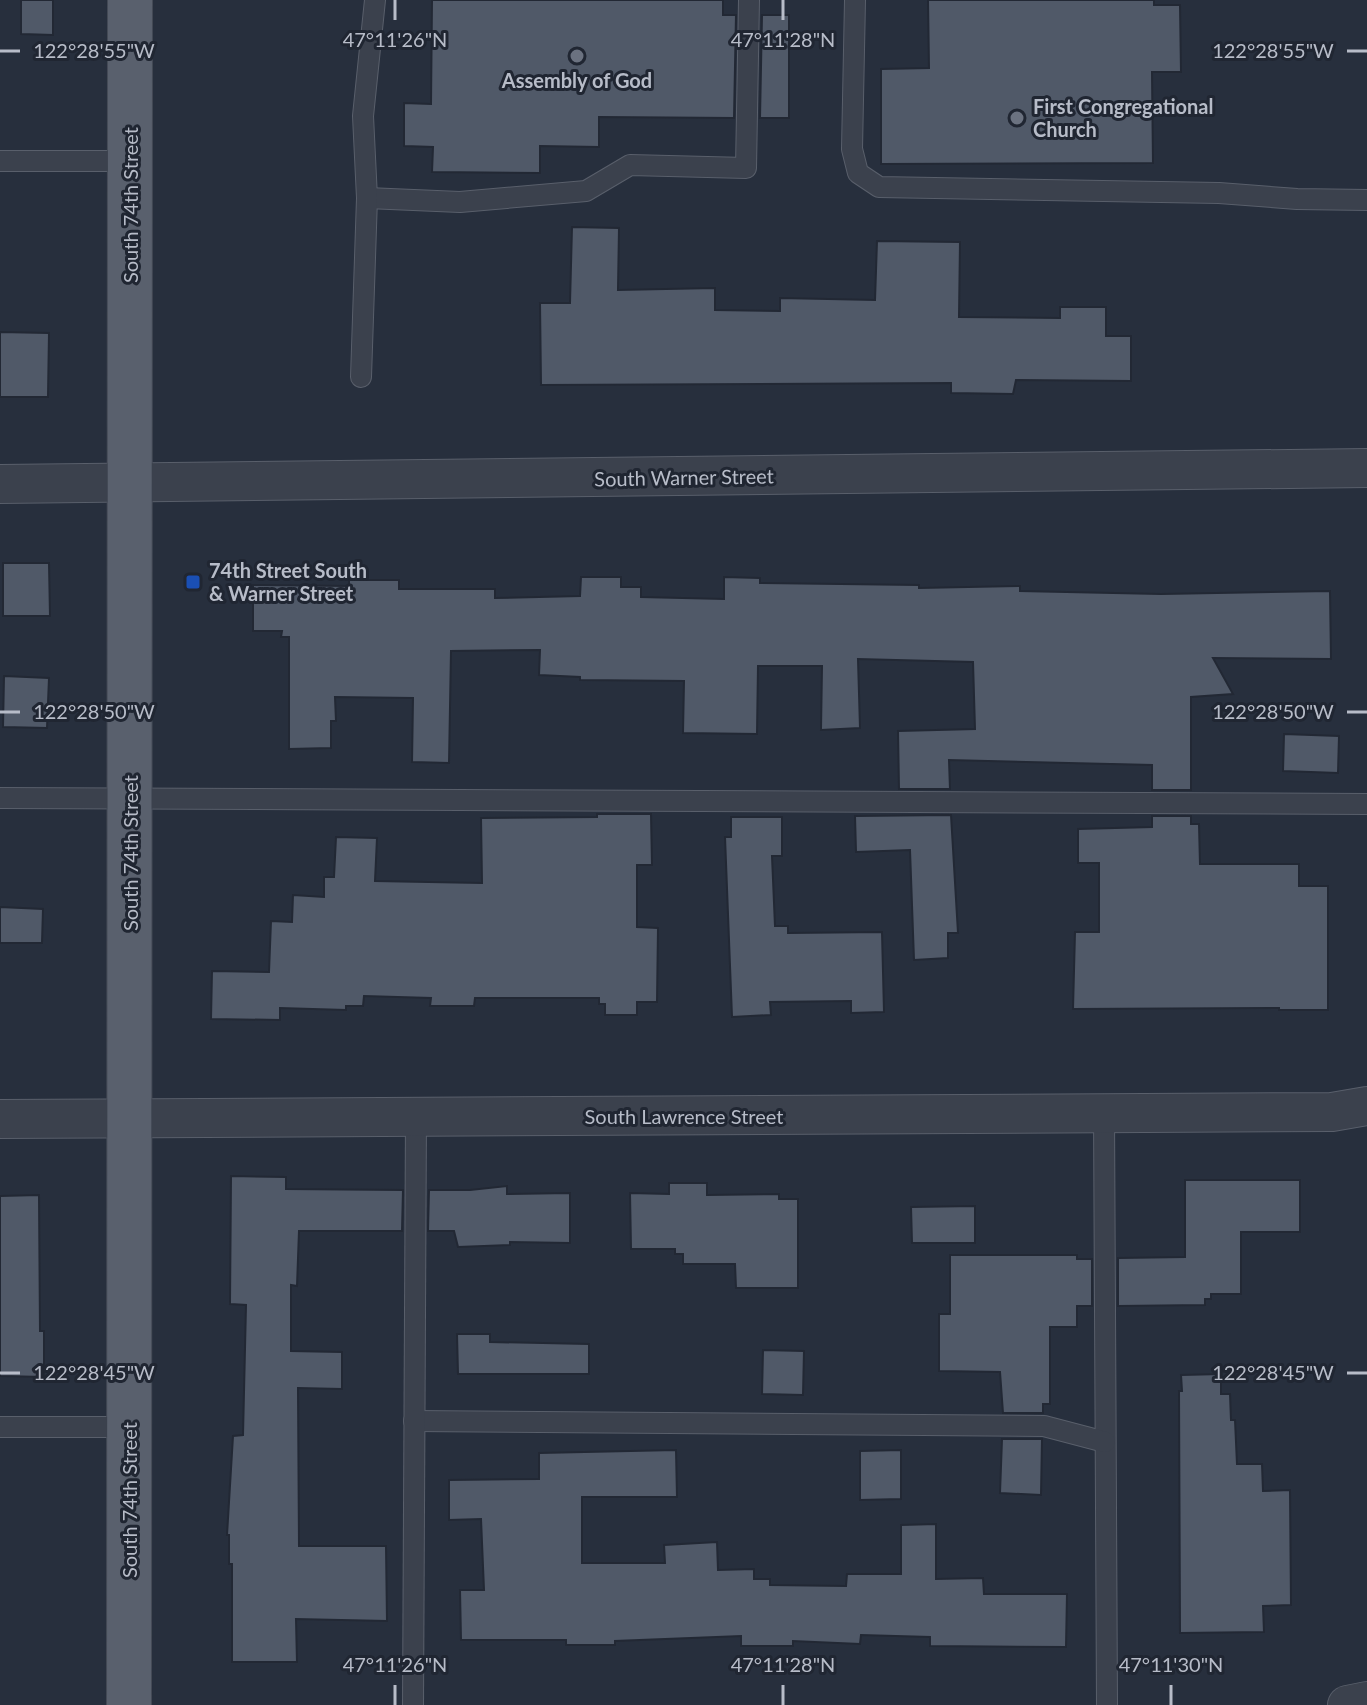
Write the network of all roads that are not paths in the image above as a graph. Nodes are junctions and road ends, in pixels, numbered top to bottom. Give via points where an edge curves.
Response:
1 (130, 0) edge
2 (375, 0) edge
3 (749, 0) edge
4 (855, 0) edge
5 (0, 161) edge
6 (130, 161) junction
7 (367, 198) junction
8 (1367, 200) edge
9 (361, 377) dead end
10 (1367, 468) edge
11 (0, 484) edge
12 (130, 484) junction
13 (0, 798) edge
14 (130, 799) junction
15 (1367, 804) edge
16 (1367, 1106) edge
17 (1104, 1113) junction
18 (416, 1117) junction
19 (0, 1119) edge
20 (130, 1119) junction
21 (414, 1421) junction
22 (0, 1427) edge
23 (129, 1427) junction
24 (1105, 1442) junction
25 (1367, 1701) edge
26 (129, 1705) edge
27 (413, 1705) edge
28 (1107, 1705) edge
29 (1347, 1705) edge

1 - 6 main road, South 74th Street
2 - 7 lane via 363,116
3 - 7 lane via 746,168 630,165 586,191 460,202
4 - 8 lane via 852,149 858,173 879,187
5 - 6 lane
6 - 12 main road, South 74th Street
7 - 9 lane
10 - 12 street, South Warner Street
11 - 12 street, South Warner Street
12 - 14 main road, South 74th Street
13 - 14 lane
14 - 15 lane
14 - 20 main road, South 74th Street
16 - 17 street, South Lawrence Street via 1332,1112
17 - 18 street, South Lawrence Street
17 - 24 lane
18 - 20 street, South Lawrence Street
18 - 21 lane
19 - 20 street, South Lawrence Street
20 - 23 main road, South 74th Street
21 - 24 lane via 1044,1426
21 - 27 lane
22 - 23 lane
23 - 26 main road, South 74th Street
24 - 28 lane
25 - 29 street

